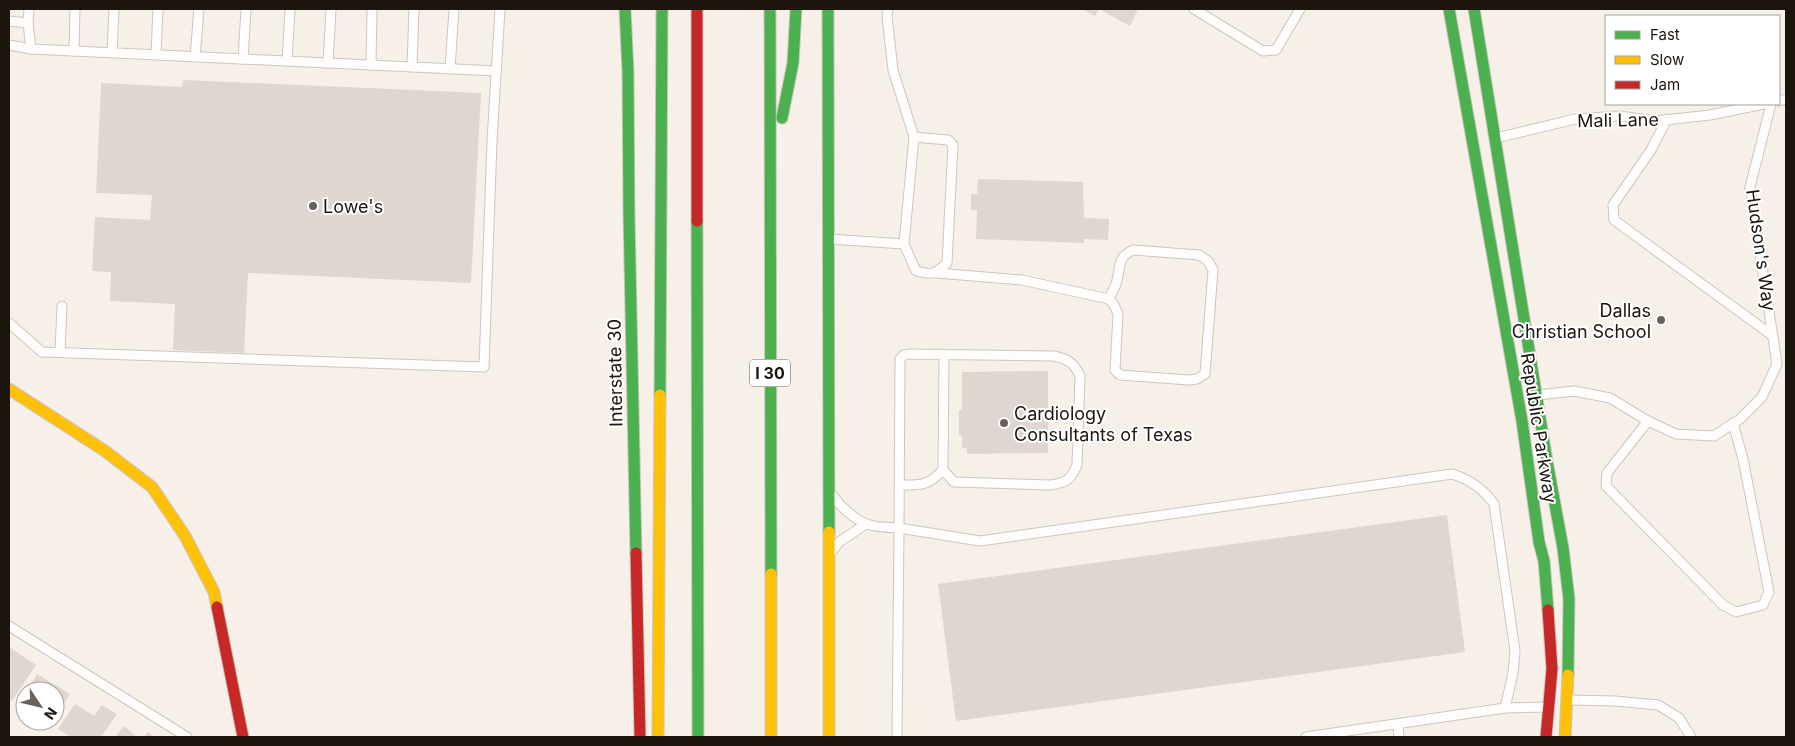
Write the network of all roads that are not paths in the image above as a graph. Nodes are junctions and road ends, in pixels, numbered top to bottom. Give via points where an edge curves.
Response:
1 (29, 9) edge
2 (75, 9) edge
3 (114, 9) edge
4 (158, 9) edge
5 (199, 9) edge
6 (246, 9) edge
7 (290, 9) edge
8 (331, 9) edge
9 (372, 9) edge
10 (414, 9) edge
11 (454, 9) edge
12 (500, 9) edge
13 (662, 9) edge
14 (697, 9) edge
15 (770, 9) edge
16 (796, 9) edge
17 (828, 9) edge
18 (888, 9) edge
19 (1194, 9) edge
20 (1300, 9) edge
21 (1449, 9) edge
22 (1474, 9) edge
23 (626, 11) edge
24 (9, 21) edge
25 (28, 23) junction
26 (9, 45) edge
27 (31, 49) junction
28 (74, 51) junction
29 (112, 53) junction
30 (156, 55) junction
31 (195, 57) junction
32 (243, 59) junction
33 (287, 61) junction
34 (328, 63) junction
35 (370, 65) junction
36 (412, 67) junction
37 (450, 69) junction
38 (497, 71) junction
39 (1759, 105) edge
40 (1772, 105) edge
41 (1667, 120) junction
42 (914, 137) junction
43 (1484, 141) junction
44 (770, 176) junction
45 (829, 239) junction
46 (904, 244) junction
47 (937, 272) junction
48 (1109, 299) junction
49 (62, 306) dead end
50 (9, 323) edge
51 (1773, 336) junction
52 (60, 352) junction
53 (944, 354) junction
54 (9, 389) edge
55 (1536, 395) junction
56 (1518, 398) junction
57 (1648, 421) junction
58 (1733, 423) junction
59 (943, 470) junction
60 (900, 485) junction
61 (829, 490) junction
62 (866, 524) junction
63 (899, 528) junction
64 (830, 556) junction
65 (9, 626) edge
66 (1568, 700) junction
67 (1549, 707) junction
68 (1505, 708) junction
69 (1398, 725) junction
70 (188, 737) edge
71 (243, 737) edge
72 (640, 737) edge
73 (658, 737) edge
74 (698, 737) edge
75 (772, 737) edge
76 (830, 737) edge
77 (897, 737) edge
78 (1306, 737) edge
79 (1399, 737) edge
80 (1546, 737) edge
81 (1566, 737) edge
82 (1692, 737) edge

1 - 25 lane
2 - 28 lane
3 - 29 lane
4 - 30 lane
5 - 31 lane
6 - 32 lane
7 - 33 lane
8 - 34 lane
9 - 35 lane
10 - 36 lane
11 - 37 lane
12 - 38 lane
13 - 73 main road
14 - 74 main road
15 - 44 main road, I 30
16 - 44 main road via 793,63
17 - 45 main road
18 - 42 lane via 893,70
19 - 20 lane via 1263,51 1276,50
21 - 43 main road, Republic Parkway
22 - 43 main road, Republic Parkway
23 - 72 main road, Interstate 30
24 - 25 lane
25 - 27 lane
26 - 27 lane
27 - 28 lane
28 - 29 lane
29 - 30 lane
30 - 31 lane
31 - 32 lane
32 - 33 lane
33 - 34 lane
34 - 35 lane
35 - 36 lane
36 - 37 lane
37 - 38 lane
38 - 52 lane via 484,367
39 - 41 lane, Mali Lane
40 - 51 lane, Hudson's Way via 1750,187
41 - 43 lane, Mali Lane via 1619,116 1575,119
41 - 51 lane via 1651,150 1613,205 1614,220
42 - 46 lane
42 - 47 lane via 948,140 953,146 947,264
43 - 55 main road, Republic Parkway
43 - 56 main road, Republic Parkway
44 - 75 main road, I 30
45 - 46 lane
45 - 61 main road
46 - 47 lane via 916,271
47 - 48 lane via 1022,280
48 - 48 lane via 1118,314 1115,370 1120,375 1189,380 1205,374 1214,270 1208,260 1199,255 1134,250 1125,254 1119,263 1117,282
49 - 52 lane
50 - 52 lane via 42,352
51 - 58 lane, Hudson's Way via 1778,364 1762,397
53 - 59 lane
53 - 59 lane via 1054,356 1075,365 1080,376 1077,466 1073,476 1062,484 954,482
53 - 60 lane via 908,354 900,359
54 - 71 main road via 105,451 152,487 185,536 214,592
55 - 56 lane, Hudson's Way
55 - 57 lane, Hudson's Way via 1574,391 1610,398
55 - 66 main road, Republic Parkway via 1569,599
56 - 67 main road, Republic Parkway via 1544,561 1552,669
57 - 58 lane, Hudson's Way via 1676,434 1714,436
57 - 58 lane via 1607,473 1606,486 1724,605 1736,612 1763,606 1769,592
59 - 60 lane via 922,485
60 - 63 lane
61 - 62 lane via 837,502
61 - 64 main road
62 - 63 lane
62 - 64 lane via 839,542
63 - 68 lane via 980,541 1452,474 1463,477 1487,494 1494,504 1515,651
63 - 77 lane
64 - 76 main road
65 - 70 lane
66 - 67 lane
66 - 81 main road, Republic Parkway
66 - 82 lane via 1658,705 1679,718
67 - 68 lane
67 - 80 main road, Republic Parkway
68 - 69 lane
69 - 78 lane
69 - 79 lane

